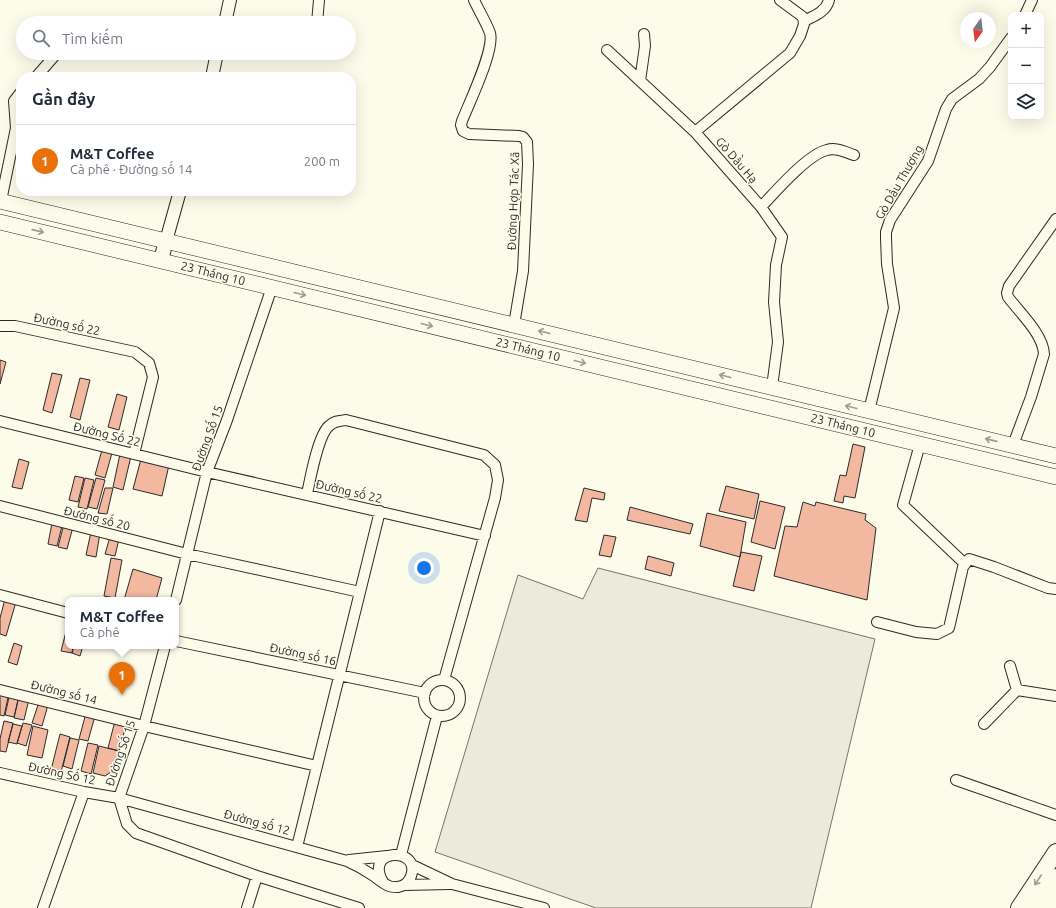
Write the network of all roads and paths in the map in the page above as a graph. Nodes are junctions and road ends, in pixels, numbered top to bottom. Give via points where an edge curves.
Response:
1 (230, 0) edge
2 (319, 0) edge
3 (474, 0) edge
4 (780, 0) edge
5 (830, 0) edge
6 (1032, 0) edge
7 (1026, 12) edge
8 (227, 16) edge
9 (318, 16) edge
10 (804, 21) junction
11 (644, 34) dead end
12 (1008, 42) edge
13 (607, 50) dead end
14 (50, 60) edge
15 (216, 60) edge
16 (40, 72) edge
17 (213, 72) edge
18 (640, 81) junction
19 (16, 98) edge
20 (16, 128) edge
21 (16, 128) edge
22 (695, 132) junction
23 (854, 155) dead end
24 (179, 196) edge
25 (1, 201) edge
26 (761, 207) junction
27 (1056, 219) edge
28 (0, 222) edge
29 (166, 241) junction
30 (161, 260) junction
31 (272, 287) junction
32 (514, 325) junction
33 (0, 326) edge
34 (772, 387) junction
35 (869, 411) junction
36 (0, 421) edge
37 (920, 444) junction
38 (1012, 445) junction
39 (134, 454) junction
40 (1056, 456) edge
41 (207, 472) junction
42 (1056, 477) edge
43 (307, 494) junction
44 (0, 506) edge
45 (380, 511) junction
46 (485, 536) junction
47 (187, 554) junction
48 (965, 564) junction
49 (1056, 589) edge
50 (360, 592) junction
51 (0, 595) edge
52 (177, 597) edge
53 (65, 612) edge
54 (877, 622) dead end
55 (179, 642) edge
56 (163, 649) edge
57 (1010, 666) dead end
58 (444, 680) junction
59 (0, 690) edge
60 (1017, 690) junction
61 (425, 693) junction
62 (1056, 696) edge
63 (437, 716) junction
64 (984, 724) dead end
65 (144, 726) junction
66 (317, 766) junction
67 (0, 773) edge
68 (956, 780) dead end
69 (84, 792) junction
70 (118, 798) junction
71 (1056, 815) edge
72 (297, 847) junction
73 (1056, 852) edge
74 (401, 855) junction
75 (387, 856) junction
76 (347, 861) junction
77 (412, 865) junction
78 (257, 876) junction
79 (1056, 877) edge
80 (383, 882) junction
81 (452, 884) junction
82 (404, 885) junction
83 (1056, 898) edge
84 (1039, 907) edge
85 (43, 908) edge
86 (247, 908) edge
87 (358, 908) edge
88 (544, 908) edge
89 (1019, 908) edge

1 - 8 street
2 - 9 street
3 - 32 street, Đường Hợp Tác Xã via 490,34 491,46 461,128 469,134 519,136 527,142 528,184 523,271
4 - 10 street via 803,17
5 - 10 street via 822,12
6 - 7 street
10 - 22 street via 800,36 790,53
11 - 18 street via 645,46
12 - 35 street, Gò Dầu Thượng via 979,79 952,99 928,161 890,220 886,232 887,264 894,308
13 - 18 street, Gò Dầu Hạ
14 - 16 street
15 - 17 street
18 - 22 street, Gò Dầu Hạ
19 - 21 street
20 - 25 street
22 - 26 street, Gò Dầu Hạ
23 - 26 street via 832,149 817,154 794,173
24 - 29 street
25 - 29 main road, 23 Tháng 10
26 - 34 street, Gò Dầu Hạ via 782,237 776,265 774,302 778,342
27 - 38 street via 1009,286 1007,293 1044,348 1031,397
28 -> 30 main road, 23 Tháng 10
29 - 30 main road
29 - 32 main road, 23 Tháng 10
30 - 31 main road, 23 Tháng 10
31 -> 37 main road, 23 Tháng 10
31 - 41 street, Đường Số 15
34 -> 32 main road, 23 Tháng 10
33 - 39 street, Đường số 22 via 15,326 135,352 149,363 153,376
35 -> 34 main road, 23 Tháng 10
38 -> 35 main road, 23 Tháng 10
36 - 39 street, Đường Số 22
37 - 42 main road, 23 Tháng 10
37 - 48 street via 903,505
38 - 40 main road, 23 Tháng 10
39 - 41 street, Đường Số 22
41 - 43 street, Đường số 22
41 - 47 street, Đường Số 15
43 - 45 street, Đường số 22
43 - 46 street via 321,439 327,427 335,421 346,420 484,455 496,465 498,480
44 - 47 street, Đường số 20
45 - 46 street, Đường số 22
45 - 50 street
46 - 58 street
47 - 50 street, Đường số 20
47 - 52 street, Đường Số 15
48 - 49 street via 969,560
48 - 54 street via 949,628 937,634 916,632
50 - 66 street
51 - 53 street
55 - 61 street, Đường số 16
56 - 65 street, Đường Số 15
57 - 60 street
58 - 61 street via 432,683
58 - 63 street via 450,681 459,690 461,702 454,712 443,717
59 - 65 street, Đường số 14
60 - 62 street
60 - 64 street
61 - 63 street via 425,704
63 - 74 street
65 - 66 street, Đường số 14
65 - 70 street, Đường Số 15
66 - 72 street
67 - 69 street, Đường Số 12
68 - 71 street
69 - 70 street, Đường Số 12
69 - 85 street
70 - 72 street, Đường số 12
70 - 78 street via 127,824 136,833
72 - 76 street, Đường số 12
73 -> 89 highway
74 - 75 street
74 - 77 street
75 - 76 street
75 - 80 street via 381,861 379,868 379,876
76 - 80 street, Đường số 12
77 - 81 street
77 - 82 street via 410,880
78 - 86 street
78 - 87 street
79 - 84 highway
80 - 82 street via 390,886
81 - 82 street
81 - 88 street
83 - 84 highway

